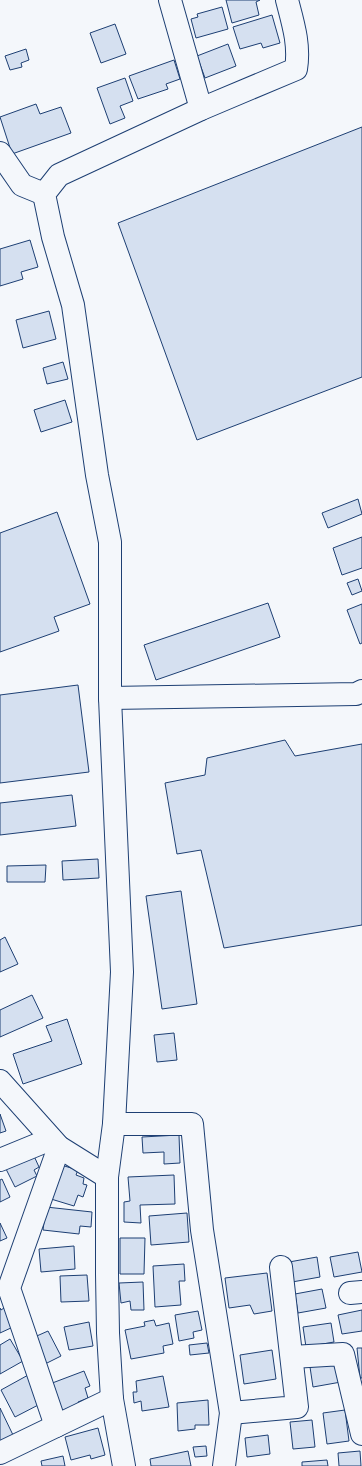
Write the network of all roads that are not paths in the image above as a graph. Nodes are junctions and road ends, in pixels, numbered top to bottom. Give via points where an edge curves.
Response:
1 (170, 0) edge
2 (286, 0) edge
3 (201, 109) junction
4 (0, 153) edge
5 (44, 194) junction
6 (362, 691) edge
7 (110, 698) junction
8 (0, 1081) edge
9 (114, 1124) junction
10 (55, 1143) junction
11 (0, 1160) edge
12 (107, 1177) junction
13 (281, 1267) dead end
14 (292, 1357) junction
15 (112, 1400) junction
16 (231, 1413) junction
17 (56, 1426) junction
18 (362, 1434) edge
19 (0, 1453) edge
20 (124, 1466) edge
21 (224, 1466) edge

1 - 3 street
2 - 3 street via 296,30 296,69
3 - 5 street via 59,175
4 - 5 street via 22,185
5 - 7 street via 53,237 73,306 97,475 110,542
6 - 7 street via 356,694
7 - 9 street via 122,972
8 - 10 street
9 - 12 street
9 - 16 street via 192,1124 202,1230
10 - 11 street
10 - 12 street
10 - 17 street via 9,1288
12 - 15 street via 107,1319
13 - 14 street
14 - 16 street via 297,1407
14 - 18 street via 343,1354
15 - 17 street
15 - 20 street
16 - 21 street
17 - 19 street

